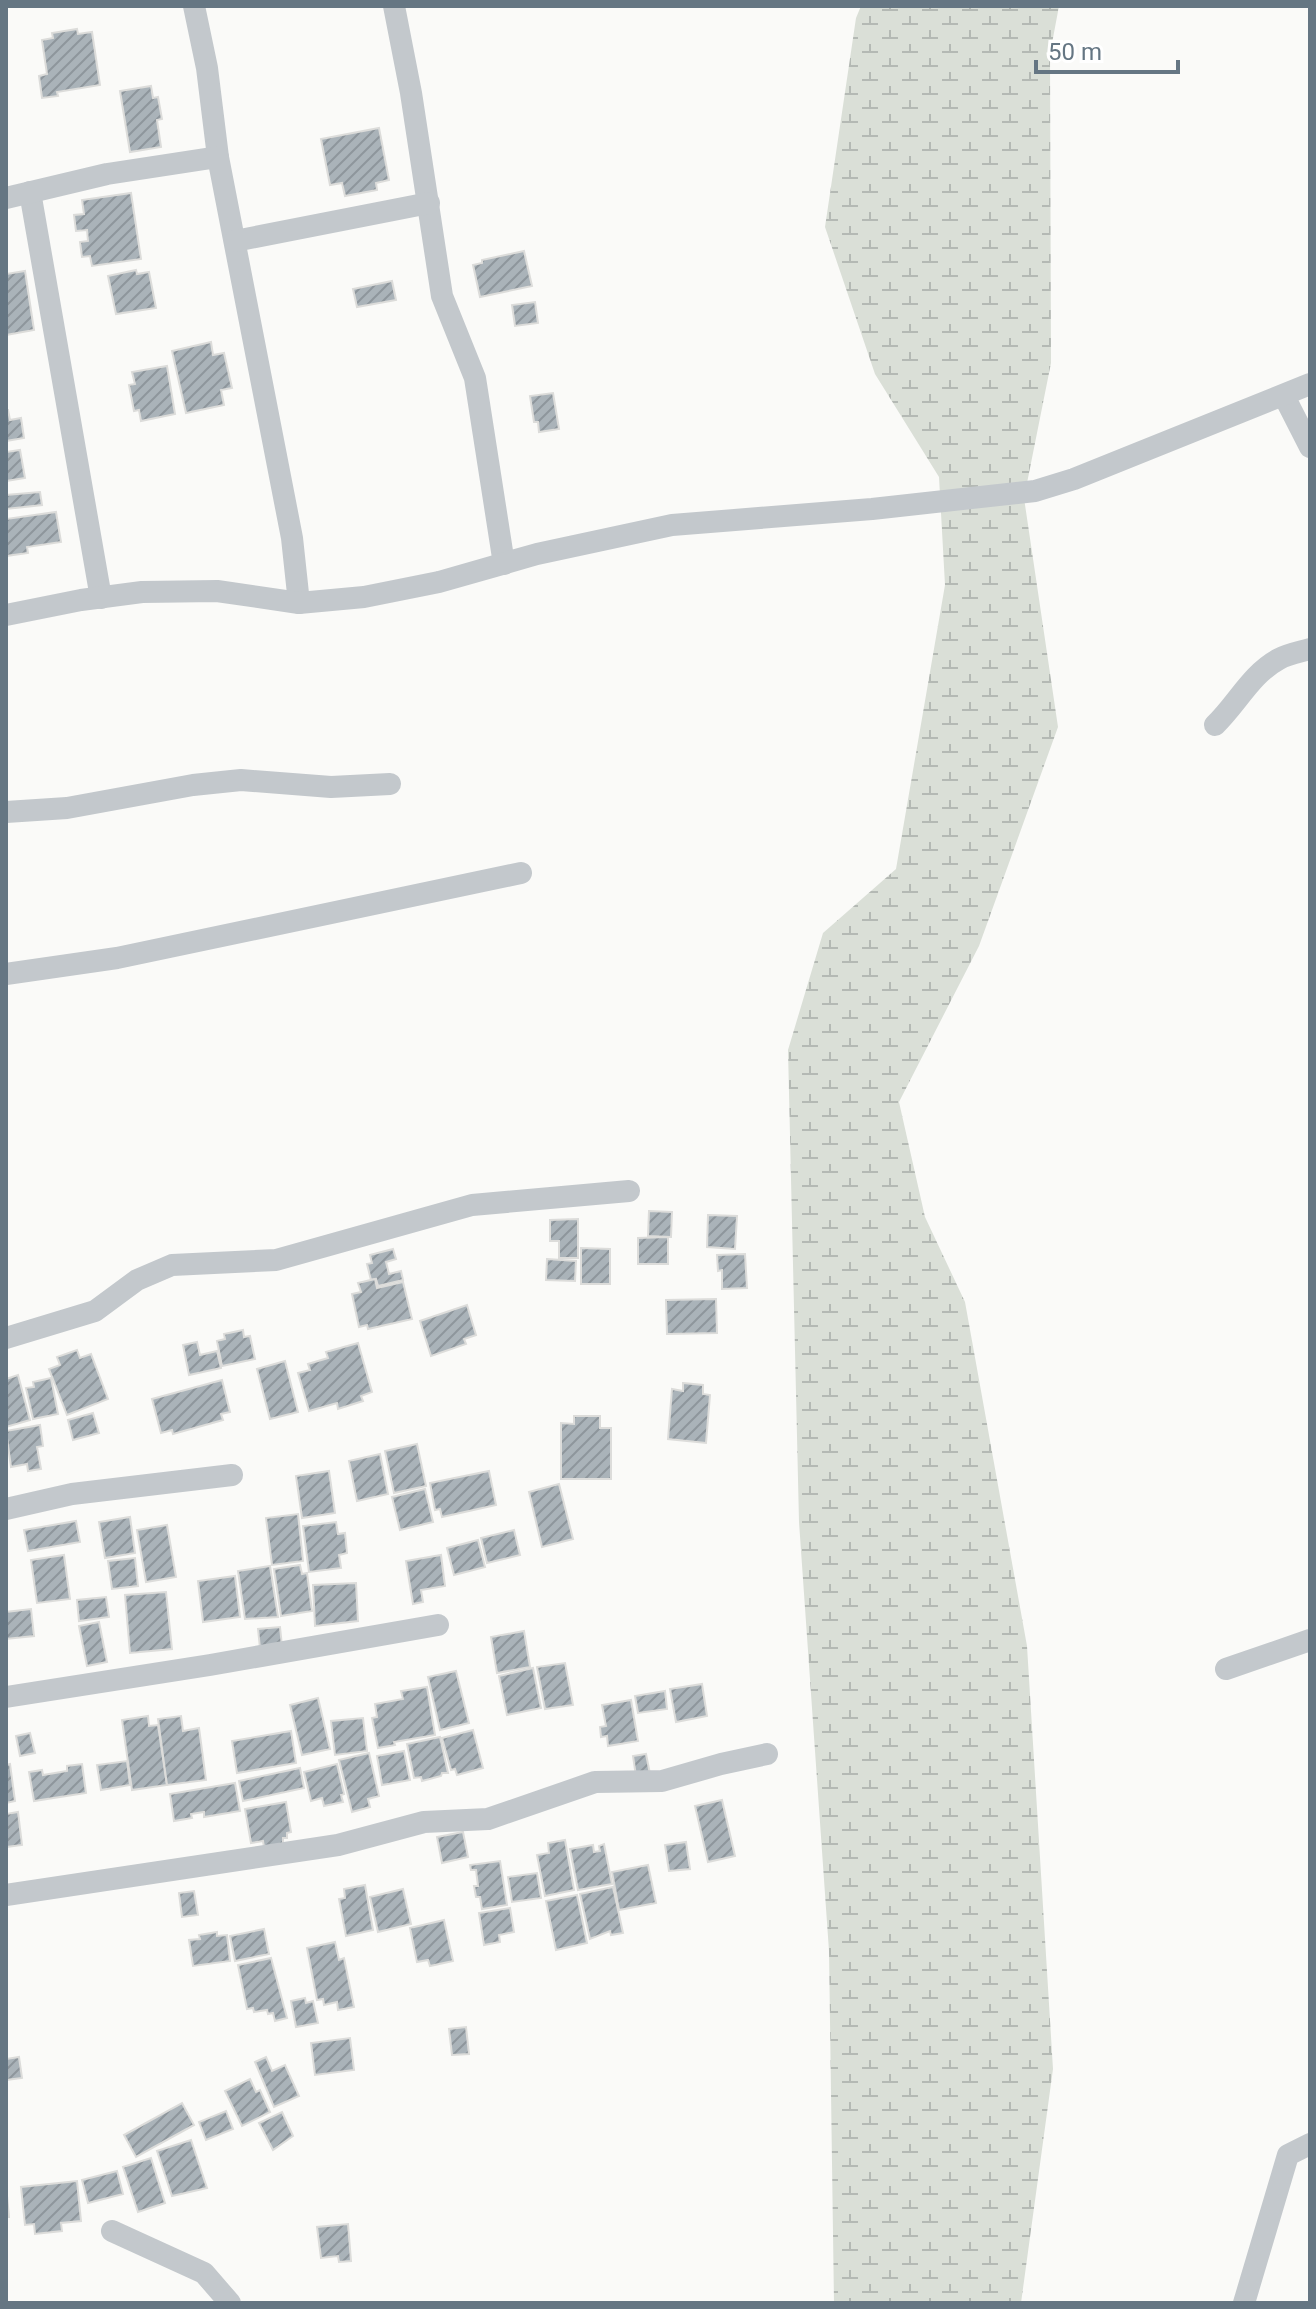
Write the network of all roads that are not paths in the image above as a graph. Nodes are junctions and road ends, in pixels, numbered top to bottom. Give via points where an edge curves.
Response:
1 (194, 6) edge
2 (394, 6) edge
3 (218, 157) junction
4 (30, 192) junction
5 (6, 198) edge
6 (429, 203) junction
7 (235, 241) junction
8 (1310, 384) edge
9 (1284, 396) junction
10 (1310, 447) edge
11 (504, 564) junction
12 (101, 598) junction
13 (299, 603) junction
14 (6, 615) edge
15 (1310, 649) edge
16 (1215, 725) dead end
17 (390, 784) dead end
18 (6, 812) edge
19 (521, 873) dead end
20 (6, 974) edge
21 (629, 1191) dead end
22 (6, 1338) edge
23 (232, 1475) dead end
24 (6, 1509) edge
25 (438, 1625) dead end
26 (1310, 1640) edge
27 (1226, 1669) dead end
28 (6, 1697) edge
29 (767, 1754) dead end
30 (6, 1895) edge
31 (1310, 2144) edge
32 (112, 2231) dead end
33 (230, 2303) edge
34 (1244, 2303) edge

1 - 3 street
2 - 6 street
3 - 4 street
3 - 7 street
4 - 5 street
4 - 12 street
6 - 7 street
6 - 11 street via 442,296 475,378
7 - 13 street via 292,538
8 - 9 street
9 - 10 street
9 - 11 street via 1035,491 672,525
11 - 13 street via 364,597
12 - 13 street via 217,591
12 - 14 street
15 - 16 street via 1280,658 1258,674
17 - 18 street via 331,787 241,780 67,808
19 - 20 street via 117,958
21 - 22 street via 472,1205 276,1260 172,1265 137,1280 95,1311
23 - 24 street via 72,1494
25 - 28 street
26 - 27 street
29 - 30 street via 662,1781 595,1782 488,1819 424,1822 338,1845
31 - 34 street via 1288,2155
32 - 33 street via 204,2273

